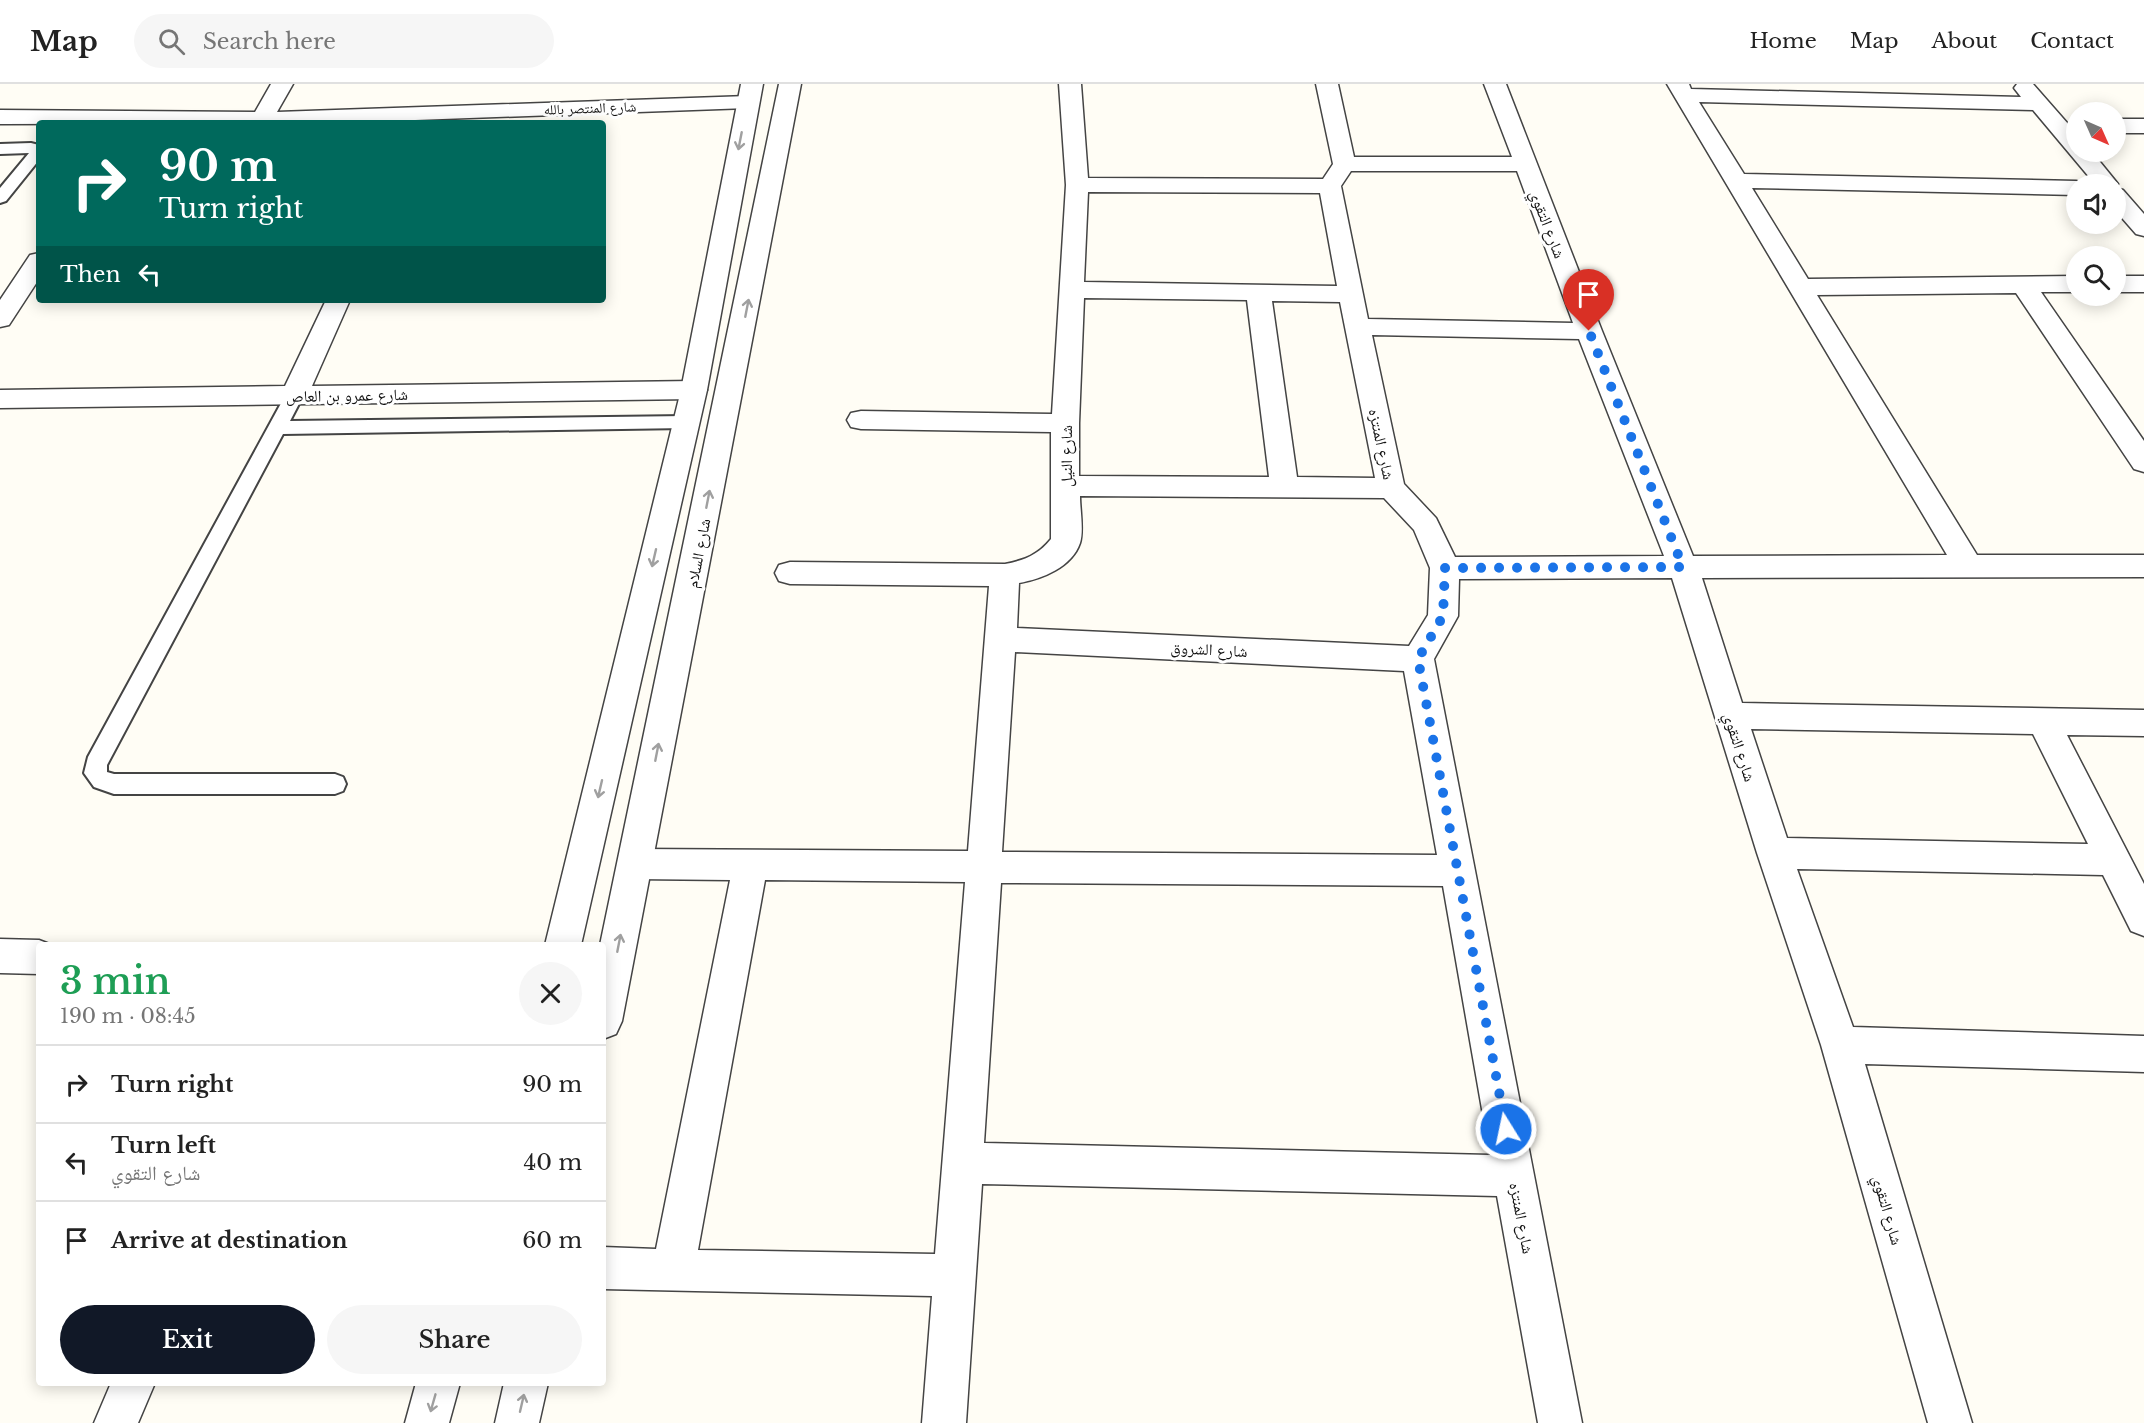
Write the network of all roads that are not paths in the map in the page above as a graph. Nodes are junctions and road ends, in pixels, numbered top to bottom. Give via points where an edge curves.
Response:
1 (282, 84) edge
2 (790, 84) edge
3 (1070, 84) edge
4 (1328, 84) edge
5 (1495, 84) edge
6 (2022, 84) edge
7 (1682, 90) edge
8 (750, 93) edge
9 (2039, 104) junction
10 (0, 117) edge
11 (262, 118) junction
12 (420, 118) edge
13 (98, 120) edge
14 (174, 120) edge
15 (2066, 125) edge
16 (2126, 126) edge
17 (2144, 126) edge
18 (0, 148) edge
19 (36, 149) edge
20 (36, 154) edge
21 (2088, 162) edge
22 (1525, 164) junction
23 (2099, 174) edge
24 (1337, 175) junction
25 (1737, 181) junction
26 (1077, 184) junction
27 (2066, 188) edge
28 (0, 198) edge
29 (2126, 199) edge
30 (2144, 229) edge
31 (36, 265) edge
32 (2066, 284) edge
33 (2126, 284) edge
34 (2144, 284) edge
35 (2023, 285) junction
36 (1800, 287) junction
37 (1071, 290) junction
38 (1259, 292) junction
39 (1351, 294) junction
40 (337, 303) edge
41 (0, 319) edge
42 (1357, 327) junction
43 (1589, 331) junction
44 (694, 390) junction
45 (294, 396) junction
46 (0, 399) edge
47 (861, 420) dead end
48 (686, 422) junction
49 (1065, 423) junction
50 (277, 428) junction
51 (2144, 462) edge
52 (1066, 486) junction
53 (1284, 488) junction
54 (1391, 488) junction
55 (2144, 566) edge
56 (1683, 567) junction
57 (1968, 567) junction
58 (1445, 568) junction
59 (790, 573) dead end
60 (1005, 575) junction
61 (1000, 639) junction
62 (1418, 659) junction
63 (1731, 716) junction
64 (2043, 722) junction
65 (2144, 723) edge
66 (335, 784) dead end
67 (1774, 853) junction
68 (2114, 860) junction
69 (635, 864) junction
70 (750, 865) junction
71 (984, 867) junction
72 (1458, 871) junction
73 (2144, 920) edge
74 (564, 942) edge
75 (0, 956) edge
76 (36, 957) edge
77 (606, 1006) edge
78 (1839, 1045) junction
79 (2144, 1054) edge
80 (962, 1164) junction
81 (1514, 1176) junction
82 (606, 1268) edge
83 (674, 1271) junction
84 (954, 1275) junction
85 (132, 1386) edge
86 (437, 1386) edge
87 (525, 1386) edge
88 (116, 1423) edge
89 (427, 1423) edge
90 (517, 1423) edge
91 (944, 1423) edge
92 (1560, 1423) edge
93 (1950, 1423) edge

1 - 11 street
69 -> 2 street, شارع السلام
3 - 26 street, شارع النيل
4 - 24 street, شارع المنتزه
5 - 22 street, شارع التقوي
6 - 9 street
7 - 9 street
7 - 25 street
8 - 12 street, شارع المنتصر بالله
8 -> 44 street
9 - 15 street
10 - 13 street, شارع المنتصر بالله
11 - 12 street, شارع المنتصر بالله
11 - 14 street, شارع المنتصر بالله
16 - 17 street
18 - 19 lane
20 - 28 lane
21 - 23 street
22 - 24 street
22 - 43 street, شارع التقوي
24 - 26 street
24 - 39 street, شارع المنتزه
25 - 27 street
25 - 36 street
26 - 37 street, شارع النيل
29 - 30 street
31 - 41 street
32 - 35 street
33 - 34 street
35 - 36 street
35 - 51 street
36 - 57 street
37 - 38 street
37 - 49 street, شارع النيل
38 - 39 street
38 - 53 street
39 - 42 street, شارع المنتزه
40 - 45 street
42 - 43 street
42 - 54 street, شارع المنتزه
43 - 56 street, شارع التقوي
44 - 45 street, شارع عمرو بن العاص
44 - 48 street
45 - 46 street, شارع عمرو بن العاص
45 - 50 lane
47 - 49 street
48 - 50 lane
48 -> 74 street
49 - 52 street, شارع النيل
50 - 66 lane via 94,771 104,783 114,784
52 - 53 street
52 - 60 street, شارع النيل via 1066,542 1052,558 1032,570
53 - 54 street
54 - 58 street, شارع المنتزه via 1426,525
55 - 57 street
56 - 57 street
56 - 58 street
56 - 63 street, شارع التقوي
58 - 62 street, شارع المنتزه via 1443,616
59 - 60 street, شارع النيل
60 - 61 street
61 - 62 street, شارع الشروق
61 - 71 street
62 - 72 street, شارع المنتزه
63 - 64 street
63 - 67 street, شارع التقوي
64 - 65 street
64 - 68 street
67 - 68 street
67 - 78 street, شارع التقوي
68 - 73 street
69 - 70 street
77 -> 69 street, شارع السلام
70 - 71 street
70 - 83 street
71 - 72 street
71 - 80 street
72 - 81 street, شارع المنتزه
75 - 76 street
78 - 79 street
78 - 93 street, شارع التقوي
80 - 81 street
80 - 84 street
81 - 92 street, شارع المنتزه
82 - 83 street
83 - 84 street
84 - 91 street
85 - 88 street
86 -> 89 street
90 -> 87 street

